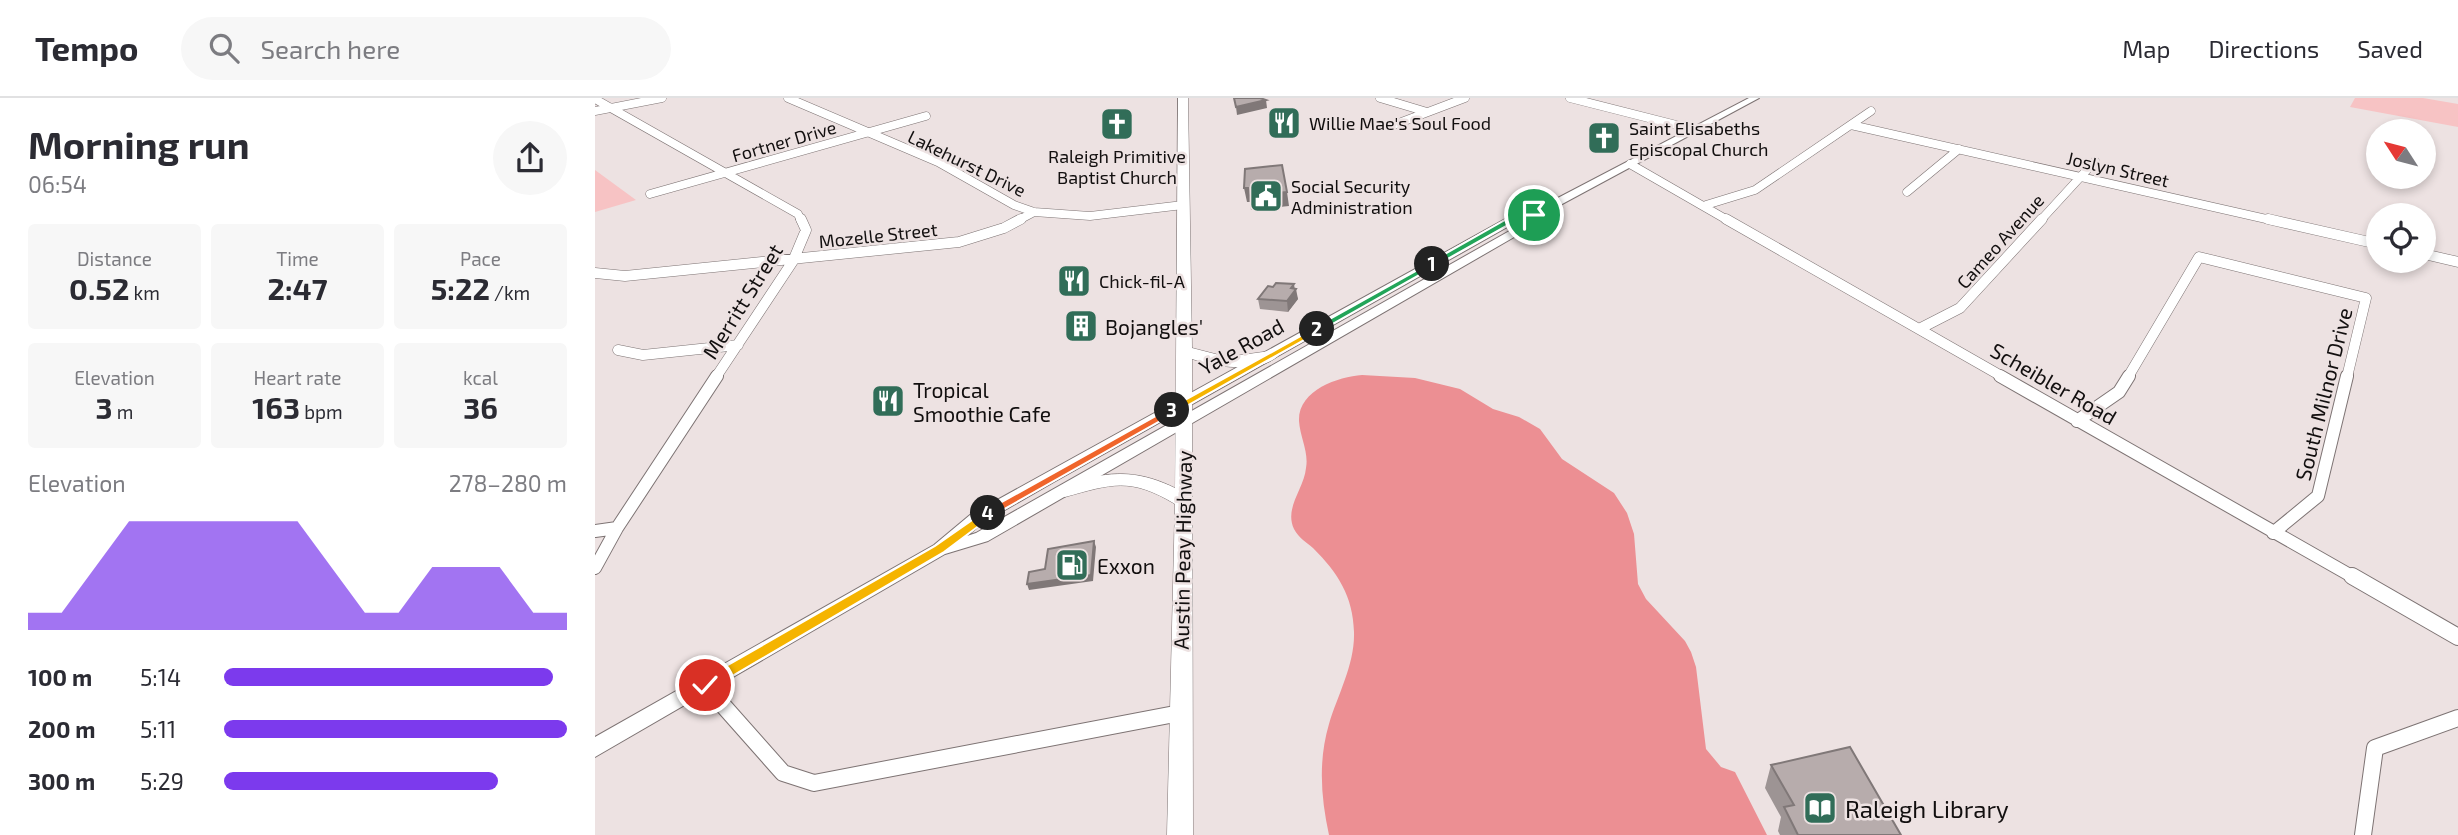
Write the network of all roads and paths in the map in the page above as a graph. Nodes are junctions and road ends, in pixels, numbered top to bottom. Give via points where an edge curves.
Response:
1 (662, 98) edge
2 (788, 98) edge
3 (1184, 98) edge
4 (1380, 98) edge
5 (1465, 98) edge
6 (1570, 98) edge
7 (1601, 98) edge
8 (1755, 98) edge
9 (595, 99) edge
10 (1591, 103) junction
11 (609, 107) junction
12 (595, 111) edge
13 (1871, 111) dead end
14 (1427, 112) junction
15 (926, 116) dead end
16 (1851, 125) junction
17 (1391, 126) dead end
18 (1696, 130) junction
19 (868, 133) junction
20 (1959, 149) junction
21 (2095, 160) dead end
22 (1630, 164) junction
23 (728, 174) junction
24 (2081, 176) junction
25 (1907, 192) dead end
26 (650, 194) dead end
27 (1183, 205) junction
28 (1706, 205) junction
29 (1034, 212) junction
30 (1534, 215) junction
31 (2366, 241) edge
32 (2436, 257) edge
33 (793, 261) junction
34 (2458, 262) edge
35 (595, 273) edge
36 (1919, 329) junction
37 (738, 345) junction
38 (618, 350) dead end
39 (1184, 350) junction
40 (1270, 356) junction
41 (1185, 403) junction
42 (2077, 421) junction
43 (1184, 422) junction
44 (1065, 491) junction
45 (1182, 500) junction
46 (617, 528) junction
47 (595, 531) edge
48 (2273, 533) junction
49 (940, 549) junction
50 (595, 568) edge
51 (2458, 637) edge
52 (705, 685) junction
53 (1180, 713) junction
54 (2458, 718) edge
55 (595, 748) edge
56 (1180, 835) edge
57 (2363, 835) edge

1 - 11 street
2 - 19 street, Lakehurst Drive
3 - 27 main road, Austin Peay Highway
4 - 14 street
5 - 14 street
6 - 10 street
7 - 10 street
8 - 18 main road, Yale Road
9 - 11 street, Merritt Street
10 - 18 street
11 - 12 street
11 - 23 street, Merritt Street
13 - 16 street
14 - 17 street
15 - 19 street, Fortner Drive
16 - 20 street, Joslyn Street
16 - 28 street via 1755,190
18 - 22 main road, Yale Road
19 - 23 street, Fortner Drive
19 - 29 street, Lakehurst Drive via 961,173 1010,204
20 - 24 street, Joslyn Street
20 - 25 street
21 - 24 street, Cameo Avenue
22 - 28 street, Scheibler Road
22 - 30 main road, Yale Road
23 - 26 street, Fortner Drive
23 - 33 street, Merritt Street via 798,214 806,230
24 - 31 street, Joslyn Street
24 - 36 street, Cameo Avenue via 1960,308
27 - 29 street, Lakehurst Drive via 1099,215
27 - 39 main road, Austin Peay Highway
28 - 36 street, Scheibler Road
29 - 33 street, Mozelle Street via 1004,228 959,242
30 - 40 main road, Yale Road via 1515,218
30 - 43 main road, Yale Road via 1524,227
32 - 34 street
33 - 35 street, Mozelle Street via 625,276
33 - 37 street, Merritt Street
36 - 42 street, Scheibler Road
37 - 38 street via 643,355
37 - 46 street, Merritt Street
39 - 40 main road via 1232,363
39 - 41 main road, Austin Peay Highway
40 - 41 main road, Yale Road
41 - 43 main road, Austin Peay Highway
41 - 49 main road, Yale Road via 977,519
42 - 48 street, Scheibler Road
42 - 48 street, South Milnor Drive via 2119,392 2199,257 2366,298 2318,496
43 - 44 main road, Yale Road
43 - 45 main road, Austin Peay Highway
44 - 45 main road via 1110,477 1129,477 1157,485
44 - 49 main road, Yale Road via 982,537
45 - 53 main road, Austin Peay Highway
46 - 47 street
46 - 50 street, Merritt Street
48 - 51 street, Scheibler Road
49 - 52 main road, Yale Road
52 - 53 street via 783,772 814,783
52 - 55 main road, Yale Road
53 - 56 main road, Austin Peay Highway
54 - 57 street via 2375,748

